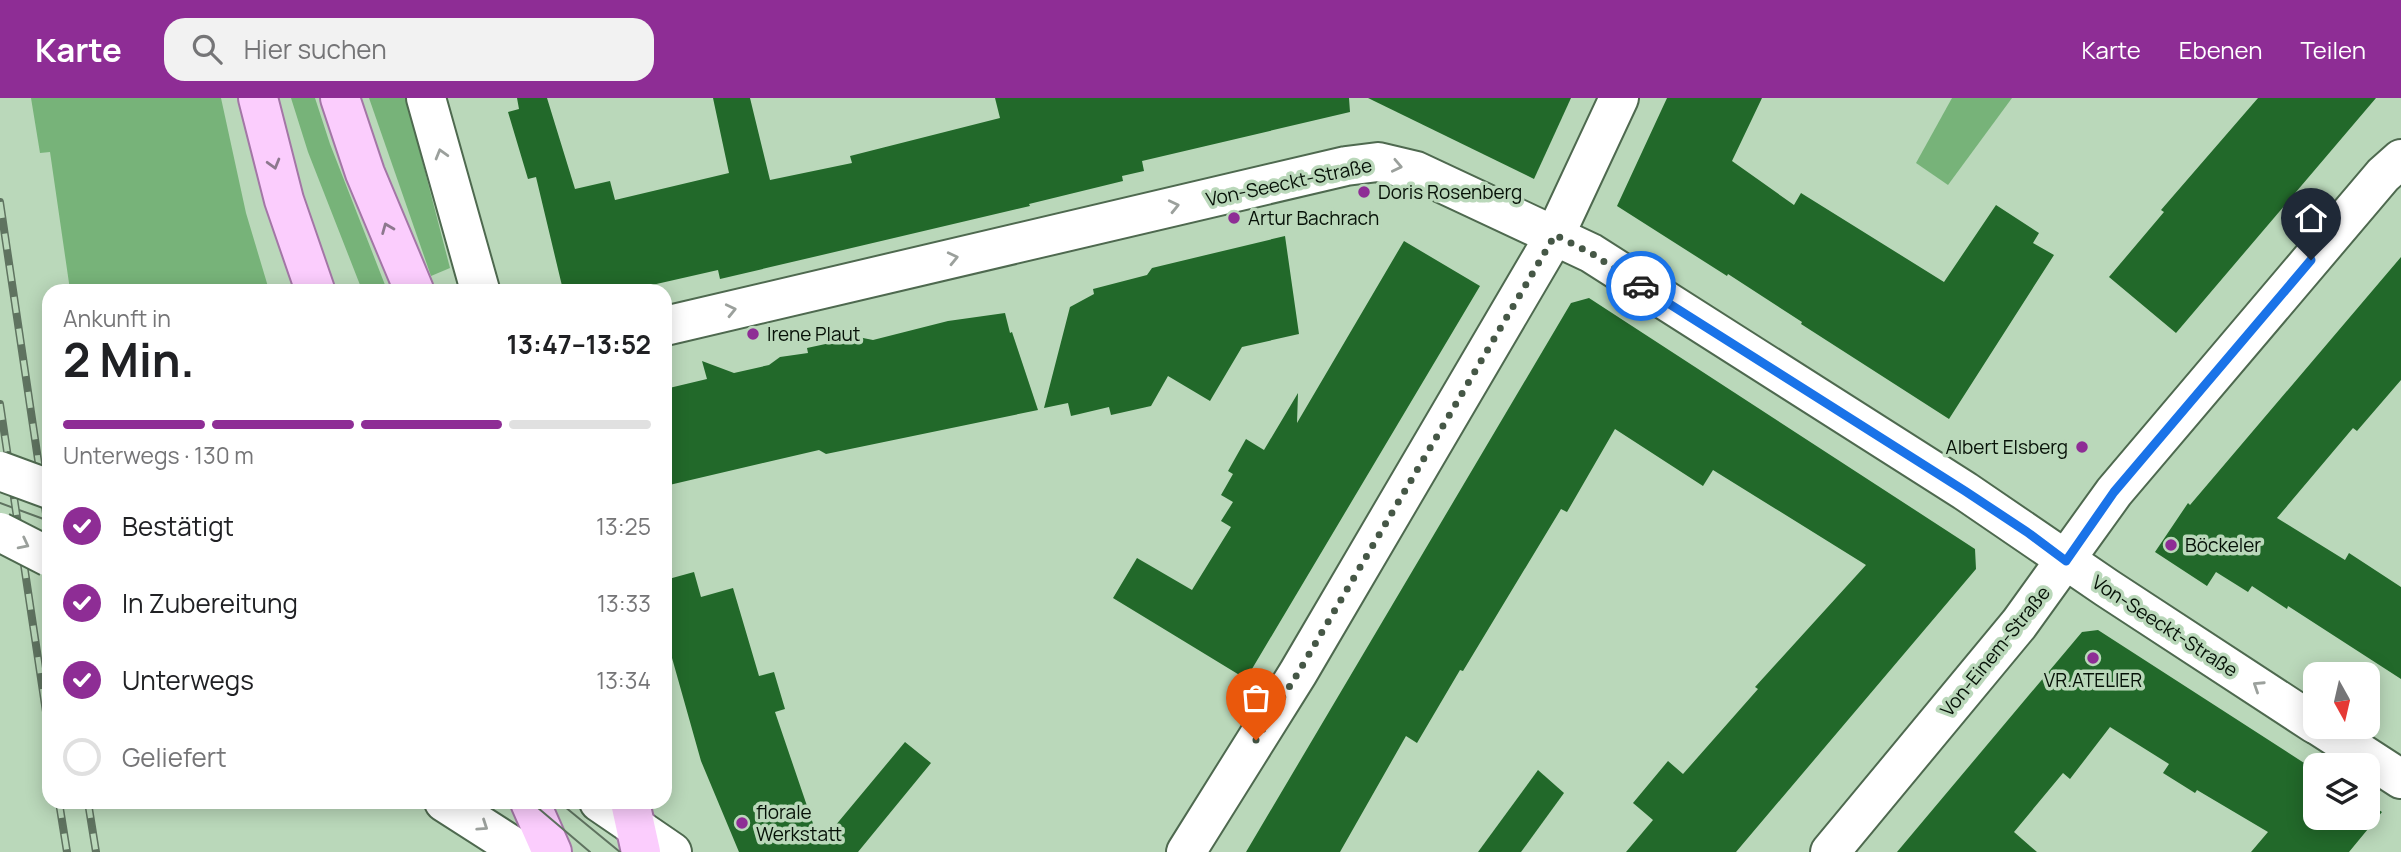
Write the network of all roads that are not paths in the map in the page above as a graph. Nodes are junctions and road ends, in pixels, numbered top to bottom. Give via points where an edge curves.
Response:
1 (257, 98) edge
2 (340, 98) edge
3 (426, 98) edge
4 (1619, 98) edge
5 (2401, 159) edge
6 (1555, 235) junction
7 (313, 284) edge
8 (412, 284) edge
9 (478, 284) edge
10 (672, 324) edge
11 (0, 471) edge
12 (42, 486) edge
13 (0, 532) edge
14 (42, 553) edge
15 (2066, 561) junction
16 (2303, 716) edge
17 (2339, 739) edge
18 (2401, 779) edge
19 (455, 809) edge
20 (533, 809) edge
21 (609, 809) edge
22 (636, 827) edge
23 (522, 852) edge
24 (552, 852) edge
25 (672, 852) edge
26 (1186, 852) edge
27 (1830, 852) edge

1 -> 7 main road via 284,200
8 -> 2 main road
9 -> 3 street
4 - 6 street
5 - 15 street, Von-Einem-Straße via 2114,492
10 -> 6 street, Von-Seeckt-Straße via 1362,164 1416,171
6 - 15 street, Von-Seeckt-Straße via 1591,253 1930,469
6 - 26 street via 1298,673
11 - 12 street, bridge
13 -> 14 street, bridge
16 -> 15 street, Von-Seeckt-Straße
15 - 27 street, Von-Einem-Straße
17 - 18 street, Von-Seeckt-Straße
19 -> 23 street
20 - 24 main road
21 - 22 street
22 - 25 street

